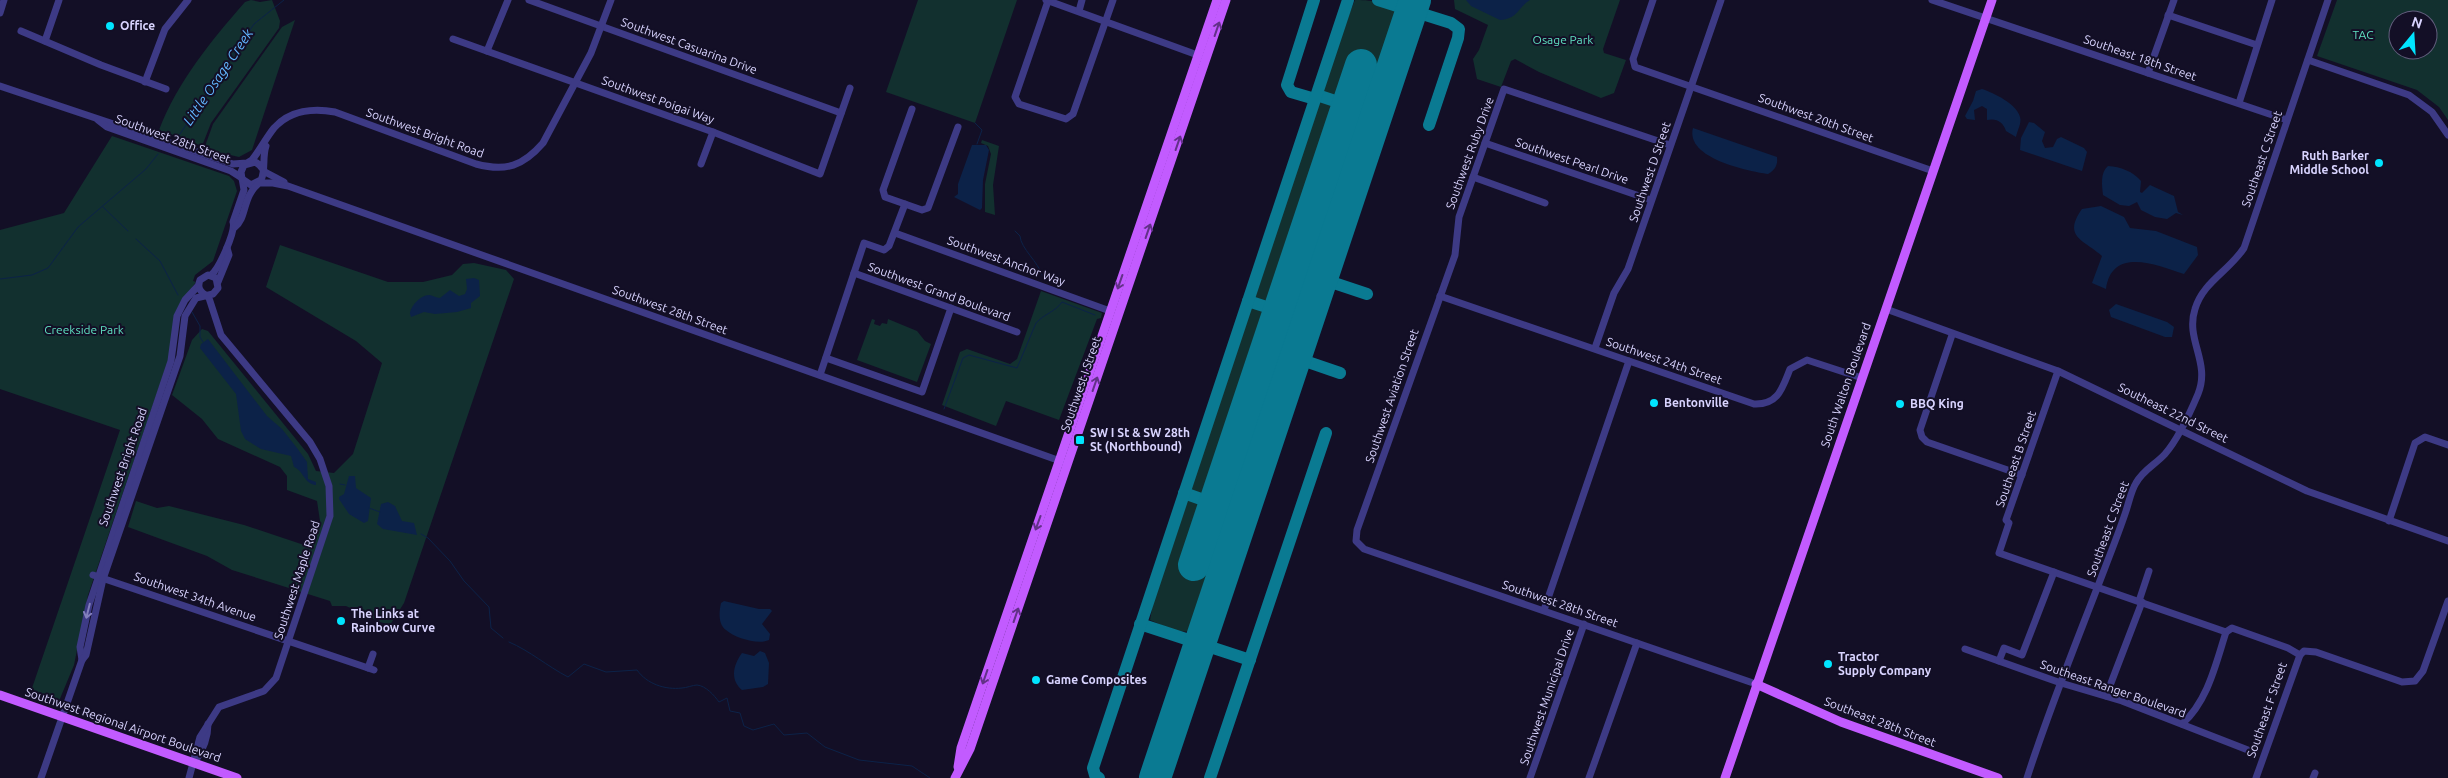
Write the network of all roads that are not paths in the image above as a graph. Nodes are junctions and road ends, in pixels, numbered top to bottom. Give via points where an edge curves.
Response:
1 (4, 0) edge
2 (59, 0) edge
3 (188, 0) edge
4 (508, 0) edge
5 (529, 0) edge
6 (611, 0) edge
7 (1082, 0) edge
8 (1113, 0) edge
9 (1217, 0) edge
10 (1226, 0) edge
11 (1653, 0) edge
12 (1721, 0) edge
13 (1932, 0) edge
14 (1992, 0) edge
15 (2174, 0) edge
16 (2272, 0) edge
17 (2328, 0) edge
18 (1049, 1) edge
19 (1941, 2) edge
20 (1079, 11) junction
21 (0, 13) edge
22 (2168, 16) junction
23 (1985, 19) junction
24 (1106, 22) junction
25 (601, 26) junction
26 (22, 31) dead end
27 (453, 39) dead end
28 (45, 40) junction
29 (2257, 45) junction
30 (487, 51) junction
31 (1203, 56) junction
32 (2308, 60) junction
33 (2148, 73) junction
34 (145, 82) junction
35 (576, 83) junction
36 (1691, 85) junction
37 (0, 86) edge
38 (850, 88) dead end
39 (166, 90) dead end
40 (2239, 104) junction
41 (912, 109) dead end
42 (841, 113) junction
43 (98, 120) junction
44 (2287, 120) junction
45 (958, 127) dead end
46 (713, 132) junction
47 (2448, 135) edge
48 (267, 140) junction
49 (1485, 143) junction
50 (1670, 145) junction
51 (247, 163) junction
52 (701, 164) dead end
53 (263, 170) junction
54 (1933, 171) junction
55 (1473, 177) junction
56 (242, 178) junction
57 (259, 183) junction
58 (288, 186) junction
59 (1651, 200) junction
60 (1545, 203) dead end
61 (905, 204) junction
62 (235, 227) junction
63 (895, 233) junction
64 (227, 248) junction
65 (1455, 255) joint
66 (854, 273) junction
67 (211, 275) junction
68 (218, 282) junction
69 (198, 286) junction
70 (215, 292) junction
71 (205, 294) junction
72 (1440, 296) junction
73 (951, 308) junction
74 (1886, 309) junction
75 (1110, 311) junction
76 (215, 319) junction
77 (1017, 332) dead end
78 (1952, 335) junction
79 (1595, 348) junction
80 (826, 358) junction
81 (1629, 361) junction
82 (2058, 371) junction
83 (820, 375) junction
84 (1862, 378) junction
85 (2180, 429) junction
86 (2448, 445) edge
87 (1064, 462) junction
88 (2022, 475) junction
89 (2389, 521) junction
90 (2448, 541) edge
91 (1358, 545) joint
92 (2149, 571) dead end
93 (2054, 572) junction
94 (98, 577) junction
95 (2098, 587) junction
96 (2448, 601) edge
97 (2140, 602) junction
98 (1544, 610) junction
99 (1584, 624) junction
100 (2226, 632) junction
101 (289, 641) junction
102 (1637, 643) junction
103 (1964, 649) dead end
104 (2302, 653) junction
105 (373, 654) dead end
106 (1999, 661) junction
107 (2061, 683) junction
108 (1756, 684) junction
109 (0, 695) edge
110 (2106, 696) junction
111 (61, 716) junction
112 (2182, 724) junction
113 (2253, 752) dead end
114 (194, 763) junction
115 (956, 777) edge
116 (41, 778) edge
117 (189, 778) edge
118 (237, 778) edge
119 (1530, 778) edge
120 (1589, 778) edge
121 (1725, 778) edge
122 (1998, 778) edge
123 (2028, 778) edge
124 (2256, 778) edge

1 - 21 street
2 - 28 street
3 - 34 street via 165,29
4 - 30 street
5 - 25 street, Southwest Casuarina Drive
6 - 25 street, Southwest Bright Road
7 - 20 street
8 - 24 street
9 - 31 main road, Southwest I Street
31 -> 10 main road, Southwest I Street
11 - 36 street, Southwest 20th Street via 1633,59 1635,67
12 - 36 street, Southwest D Street
13 - 19 street, Southeast 18th Street
14 - 23 main road, South Walton Boulevard
15 - 22 street
16 - 29 street
17 - 32 street, Southeast C Street
18 - 20 street
18 - 24 street via 1016,92 1019,104 1063,119 1073,114
19 - 23 street, Southeast 18th Street
20 - 24 street
22 - 29 street
22 - 33 street
23 - 33 street, Southeast 18th Street
23 - 54 main road, South Walton Boulevard
24 - 31 street
25 - 35 street, Southwest Bright Road
25 - 42 street, Southwest Casuarina Drive
26 - 28 street
27 - 30 street, Southwest Poigai Way
28 - 34 street
29 - 40 street
30 - 35 street, Southwest Poigai Way
31 -> 75 main road, Southwest I Street
87 -> 31 main road, Southwest I Street
32 - 44 street, Southeast C Street
32 - 47 street via 2409,95 2432,112
33 - 40 street, Southeast 18th Street
34 - 39 street
35 - 46 street, Southwest Poigai Way
35 - 48 street, Southwest Bright Road via 543,143 532,155 506,168 476,164 320,109 287,117 274,128
36 - 50 street, Southwest D Street
36 - 54 street, Southwest 20th Street
37 - 43 street, Southwest 28th Street
38 - 42 street
40 - 44 street, Southeast 18th Street
41 - 61 street via 883,190 885,197
42 - 46 street, Southwest Poigai Way via 820,174
43 - 51 street, Southwest 28th Street via 228,163
43 - 56 street, Southwest 28th Street via 107,128 232,171
44 - 85 street, Southeast C Street via 2244,248 2236,260 2212,280 2195,307 2192,336 2202,364 2202,383
45 - 61 street via 930,205 925,210
46 - 52 street
48 - 51 street, Southwest Bright Road
48 - 53 street, Southwest Bright Road
49 - 50 street, Southwest Ruby Drive via 1504,89
49 - 55 street, Southwest Ruby Drive
49 - 59 street, Southwest Pearl Drive
50 - 59 street, Southwest D Street
51 - 53 street via 255,162
51 - 56 street via 242,168
53 - 57 street
53 - 58 street, Southwest 28th Street
54 - 74 main road, South Walton Boulevard
55 - 60 street
55 - 65 street, Southwest Ruby Drive via 1458,217
56 - 57 street via 248,184
56 - 62 street via 244,190 233,222
57 - 58 street, Southwest 28th Street
57 - 62 street via 249,192
58 - 83 street, Southwest 28th Street
59 - 79 street, Southwest D Street via 1628,269 1614,293
61 - 63 street
62 - 64 street
63 - 66 street via 884,250 864,243
63 - 75 street, Southwest Anchor Way
64 - 67 street
64 - 68 street via 229,255
65 - 72 street, Southwest Aviation Street
66 - 73 street, Southwest Grand Boulevard
66 - 80 street
67 - 68 street
67 - 69 street via 202,277
68 - 70 street
69 - 71 street
69 - 94 street, Southwest Bright Road via 185,300 177,316 171,361
70 - 71 street
70 - 76 street, Southwest Maple Road
71 - 76 street, Southwest Maple Road
71 - 94 street, Southwest Bright Road via 196,298 185,316 180,356
72 - 79 street, Southwest 24th Street
72 - 91 street, Southwest Aviation Street via 1357,530
73 - 77 street, Southwest Grand Boulevard
73 - 80 street via 922,392
74 - 78 street, Southeast 22nd Street
74 - 84 main road, South Walton Boulevard
75 - 87 main road, Southwest I Street
76 - 101 street, Southwest Maple Road via 226,342 310,442 329,486 330,516
78 - 82 street, Southeast 22nd Street
78 - 88 street via 1920,430 1922,437 1927,442
79 - 81 street, Southwest 24th Street
80 - 83 street
81 - 84 street, Southwest 24th Street via 1754,404 1773,401 1781,392 1790,369 1807,360
81 - 98 street
82 - 85 street, Southeast 22nd Street
82 - 88 street, Southeast B Street
83 - 87 street, Southwest 28th Street
84 - 108 main road, South Walton Boulevard
85 - 89 street, Southeast 22nd Street via 2307,491
85 - 95 street, Southeast C Street via 2166,453 2135,484
86 - 89 street via 2426,437 2415,443
87 - 115 main road, Southwest I Street via 970,749
88 - 93 street, Southeast B Street via 2006,520 2010,523 1999,553
89 - 90 street, Southeast 22nd Street
91 - 98 street, Southwest 28th Street
92 - 97 street
93 - 95 street
93 - 106 street via 2022,655 2004,648
94 - 101 street, Southwest 34th Avenue
94 - 111 street, Southwest Bright Road via 86,655
95 - 97 street
95 - 107 street, Southeast C Street
96 - 104 street via 2423,671 2415,681 2402,682 2316,652
97 - 100 street
97 - 110 street
98 - 99 street, Southwest 28th Street
99 - 102 street, Southwest 28th Street
99 - 119 street, Southwest Municipal Drive
100 - 104 street via 2232,628
100 - 112 street via 2205,695
101 - 105 street, Southwest 34th Avenue via 371,669
101 - 114 street, Southwest Maple Road via 276,678 269,687 218,707
102 - 108 street, Southwest 28th Street
102 - 120 street
103 - 106 street, Southeast Ranger Boulevard
104 - 124 street, Southeast F Street
106 - 107 street, Southeast Ranger Boulevard
107 - 110 street, Southeast Ranger Boulevard
107 - 123 street, Southeast C Street
108 - 121 main road, South Walton Boulevard
108 - 122 main road, Southeast 28th Street via 1841,722
109 - 111 main road, Southwest Regional Airport Boulevard
110 - 112 street, Southeast Ranger Boulevard
111 - 114 main road, Southwest Regional Airport Boulevard
111 - 116 street, Southwest Bright Road
112 - 113 street, Southeast Ranger Boulevard
114 - 117 street, Southwest Maple Road
114 - 118 main road, Southwest Regional Airport Boulevard

